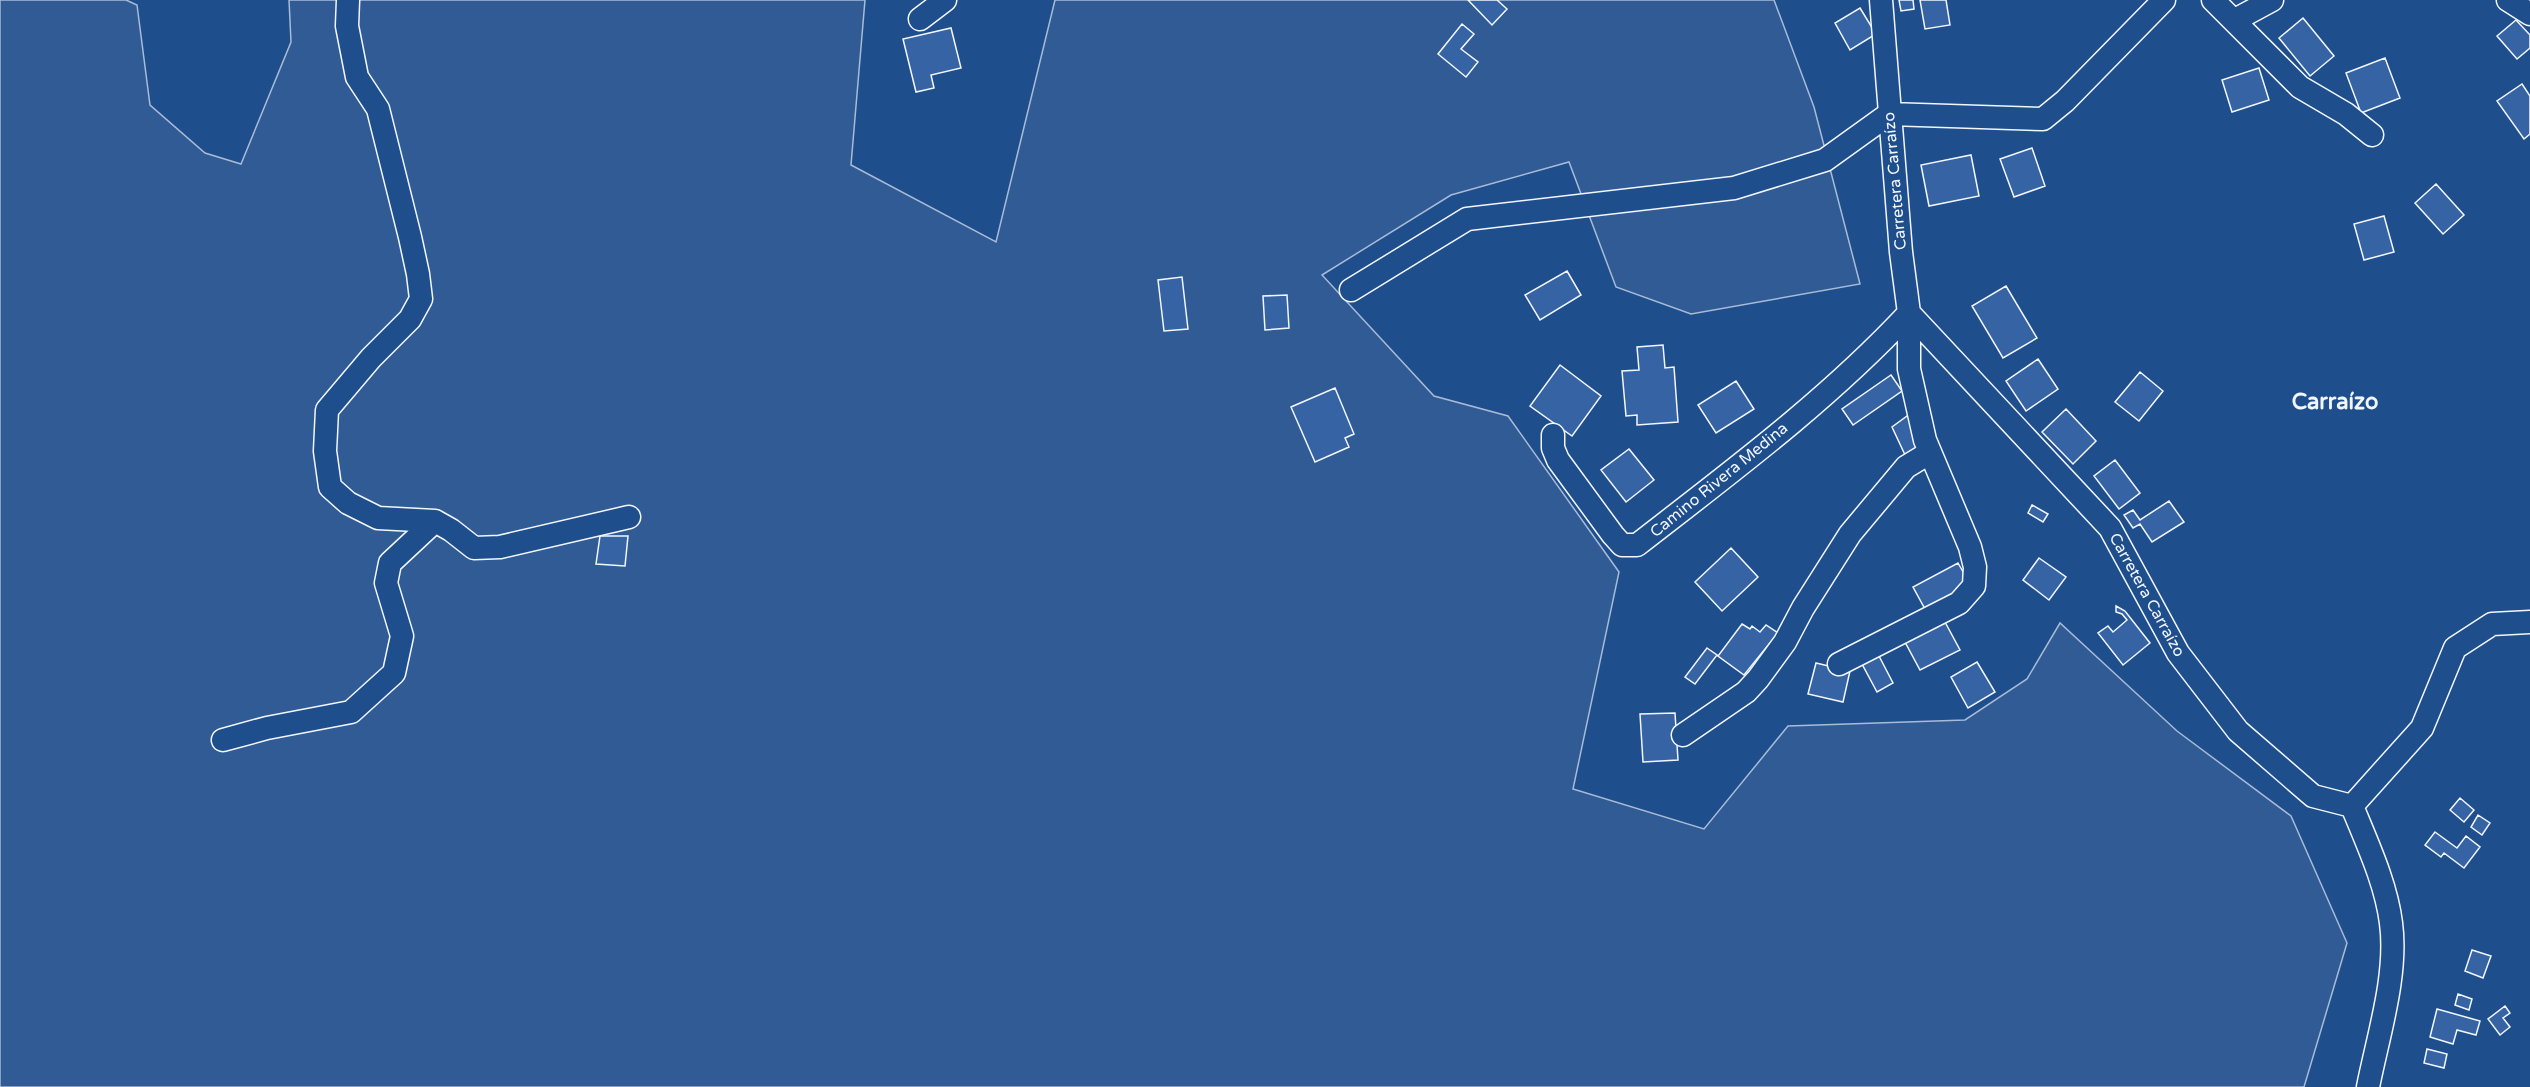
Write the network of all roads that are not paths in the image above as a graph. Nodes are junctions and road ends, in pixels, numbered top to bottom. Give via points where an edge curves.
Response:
1 (348, 0) edge
2 (945, 0) edge
3 (1881, 0) edge
4 (2164, 0) edge
5 (2213, 0) edge
6 (2272, 0) edge
7 (2508, 0) edge
8 (2530, 14) edge
9 (920, 19) dead end
10 (2235, 20) junction
11 (1889, 114) junction
12 (2372, 135) dead end
13 (1351, 290) dead end
14 (1909, 313) junction
15 (1553, 435) dead end
16 (1929, 453) junction
17 (630, 517) dead end
18 (435, 521) junction
19 (2530, 622) edge
20 (1839, 664) dead end
21 (1683, 735) dead end
22 (223, 740) dead end
23 (2352, 806) junction
24 (2368, 1087) edge

1 - 18 street via 347,26 357,77 378,109 410,237 421,300 410,320 327,410 325,452 330,488 348,503 378,518
2 - 9 street
3 - 11 street, Carretera Carraízo
4 - 11 street via 2043,119
5 - 10 street
6 - 10 street
7 - 8 street
10 - 12 street via 2300,87 2346,114
11 - 13 street via 1825,160 1734,188 1467,219
11 - 14 street, Carretera Carraízo
14 - 15 street, Camino Rivera Medina via 1824,395 1637,545 1622,545 1613,535 1558,460
14 - 16 street via 1910,369
14 - 23 street, Carretera Carraízo via 2110,528 2178,653 2238,730 2313,796
16 - 20 street via 1970,547 1974,586 1959,603
16 - 21 street via 1906,467 1850,534 1758,680
17 - 18 street via 500,547 474,548
18 - 22 street via 390,563 386,583 402,636 394,673 351,712
19 - 23 street via 2492,624 2455,648 2422,728
23 - 24 street via 2377,868 2391,923 2391,967

